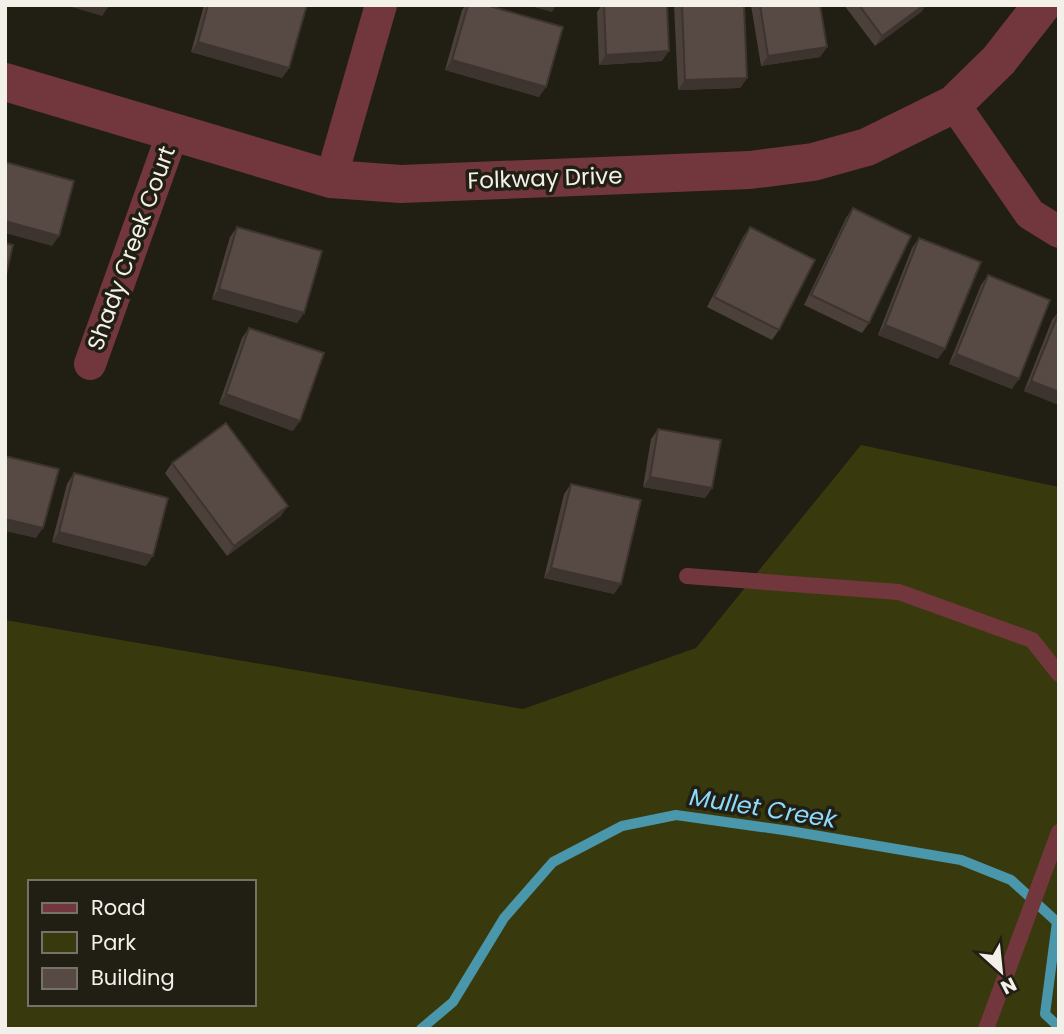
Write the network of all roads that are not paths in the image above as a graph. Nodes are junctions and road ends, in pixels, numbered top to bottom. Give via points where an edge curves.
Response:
1 (381, 5) edge
2 (1042, 5) edge
3 (5, 82) edge
4 (954, 104) junction
5 (173, 132) junction
6 (331, 179) junction
7 (1059, 232) edge
8 (90, 364) dead end
9 (687, 576) dead end
10 (1059, 674) edge
11 (1059, 832) edge
12 (986, 1029) edge

1 - 6 street
2 - 4 street, Folkway Drive via 999,60
3 - 5 street, Folkway Drive
4 - 6 street, Folkway Drive via 867,147 813,162 750,170 401,184
4 - 7 street via 1030,214
5 - 6 street, Folkway Drive
5 - 8 street, Shady Creek Court
9 - 10 lane via 899,592 1032,640
11 - 12 lane

